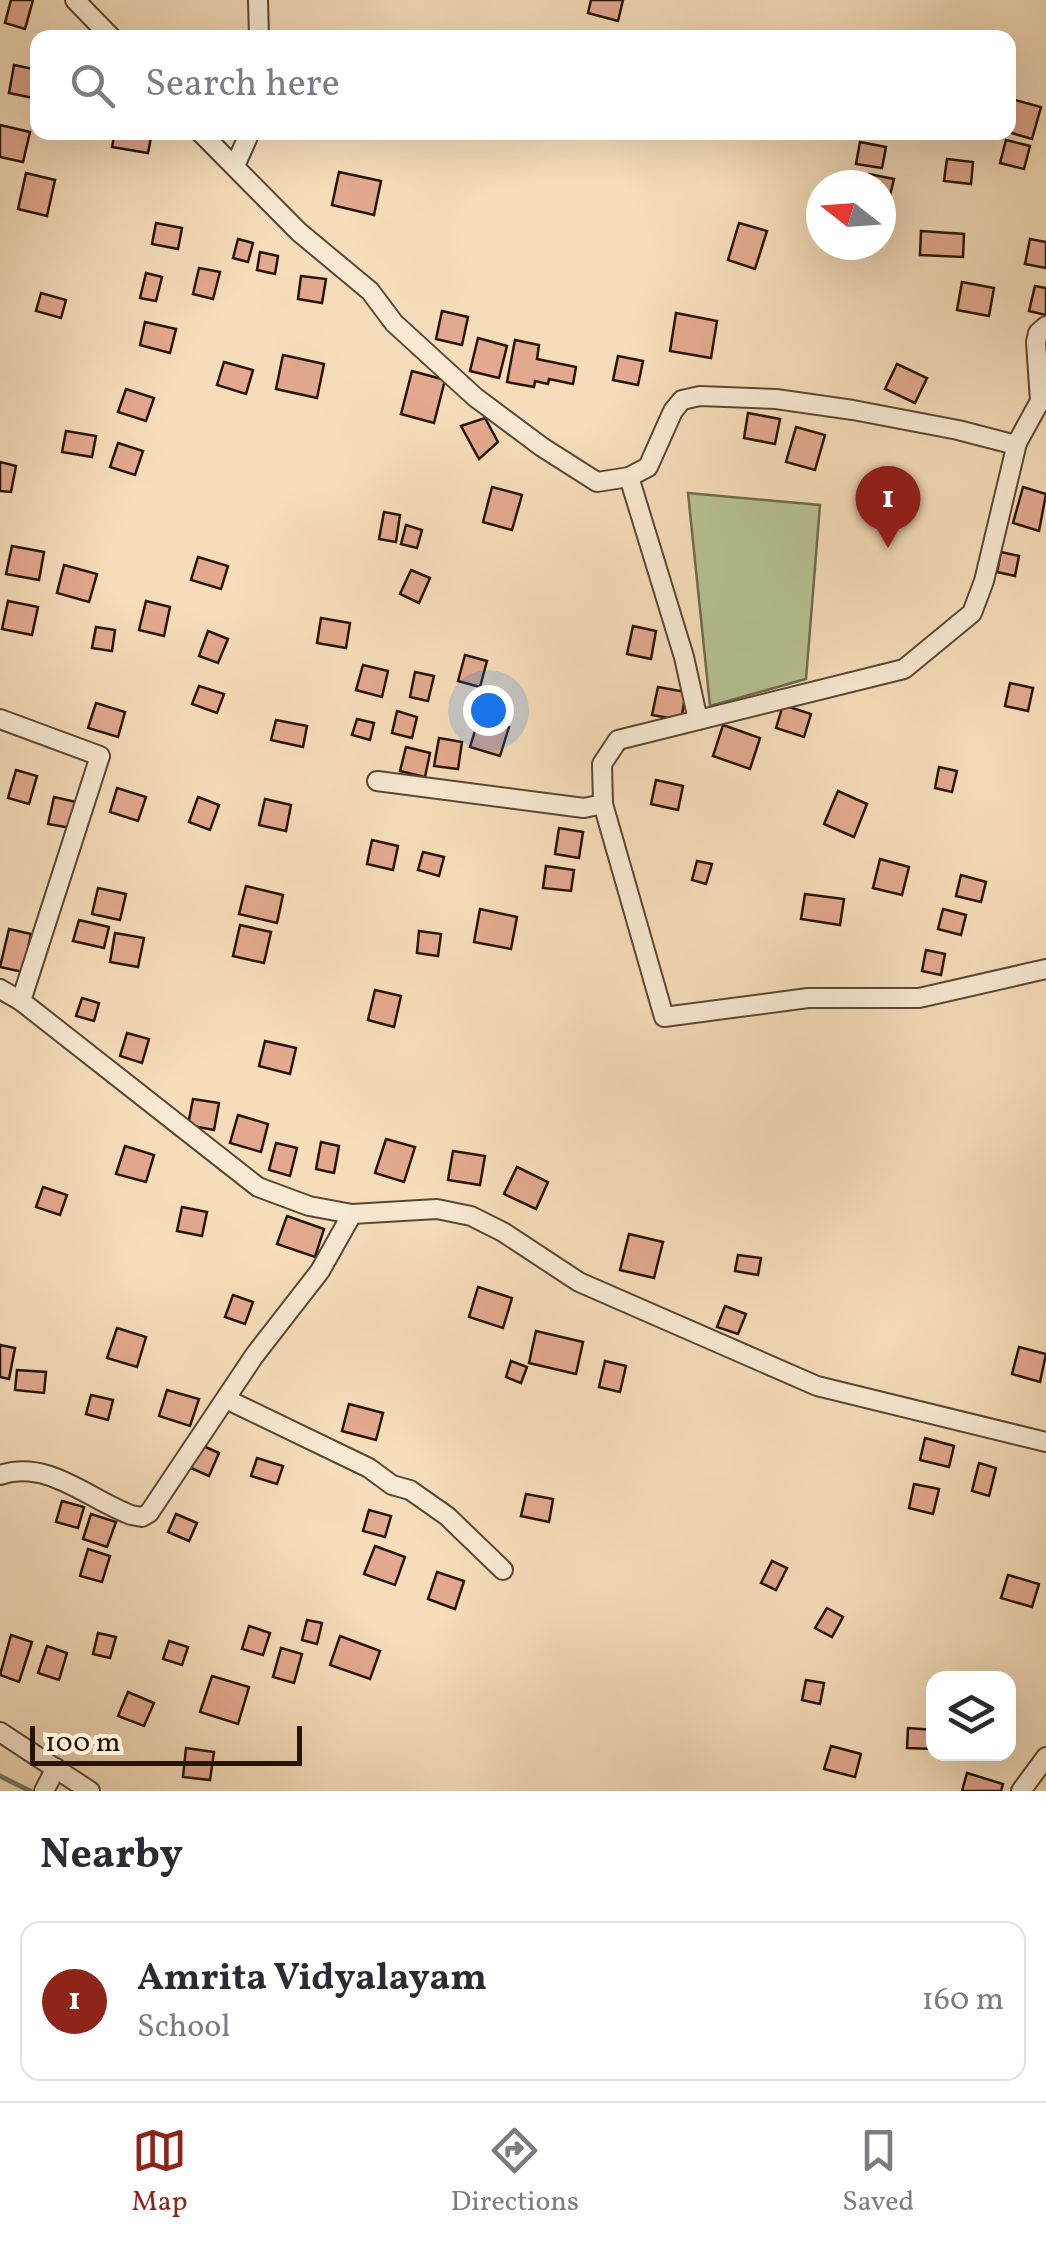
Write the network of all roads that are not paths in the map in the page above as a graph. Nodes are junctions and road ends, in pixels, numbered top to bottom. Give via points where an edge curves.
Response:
1 (75, 0) edge
2 (258, 0) edge
3 (104, 30) edge
4 (259, 30) edge
5 (208, 140) edge
6 (246, 140) edge
7 (235, 166) junction
8 (1046, 326) edge
9 (1043, 401) edge
10 (1017, 443) junction
11 (629, 477) junction
12 (0, 719) edge
13 (698, 720) junction
14 (377, 781) dead end
15 (603, 804) junction
16 (1046, 969) edge
17 (0, 989) edge
18 (20, 1001) junction
19 (352, 1214) junction
20 (228, 1400) junction
21 (1046, 1442) edge
22 (0, 1474) edge
23 (503, 1570) dead end
24 (0, 1732) edge
25 (1046, 1756) edge
26 (50, 1779) edge
27 (90, 1791) edge
28 (1021, 1791) edge

1 - 3 street
2 - 4 street
5 - 7 street
6 - 7 street
7 - 11 street via 474,397 597,482
8 - 9 street via 1036,342
9 - 10 street
10 - 11 street via 776,398 700,396 672,411 648,467
10 - 13 street via 972,613 904,669
11 - 13 street
12 - 18 street via 100,756
13 - 15 street via 618,740 602,764
14 - 15 street via 584,808
15 - 16 street via 664,1017 808,998 919,998
17 - 18 street
18 - 19 street via 258,1187
19 - 20 street
19 - 21 street via 437,1209 471,1216 579,1282 817,1386
20 - 22 street via 142,1517 49,1475
20 - 23 street via 410,1490
24 - 26 street
25 - 28 street
26 - 27 street

